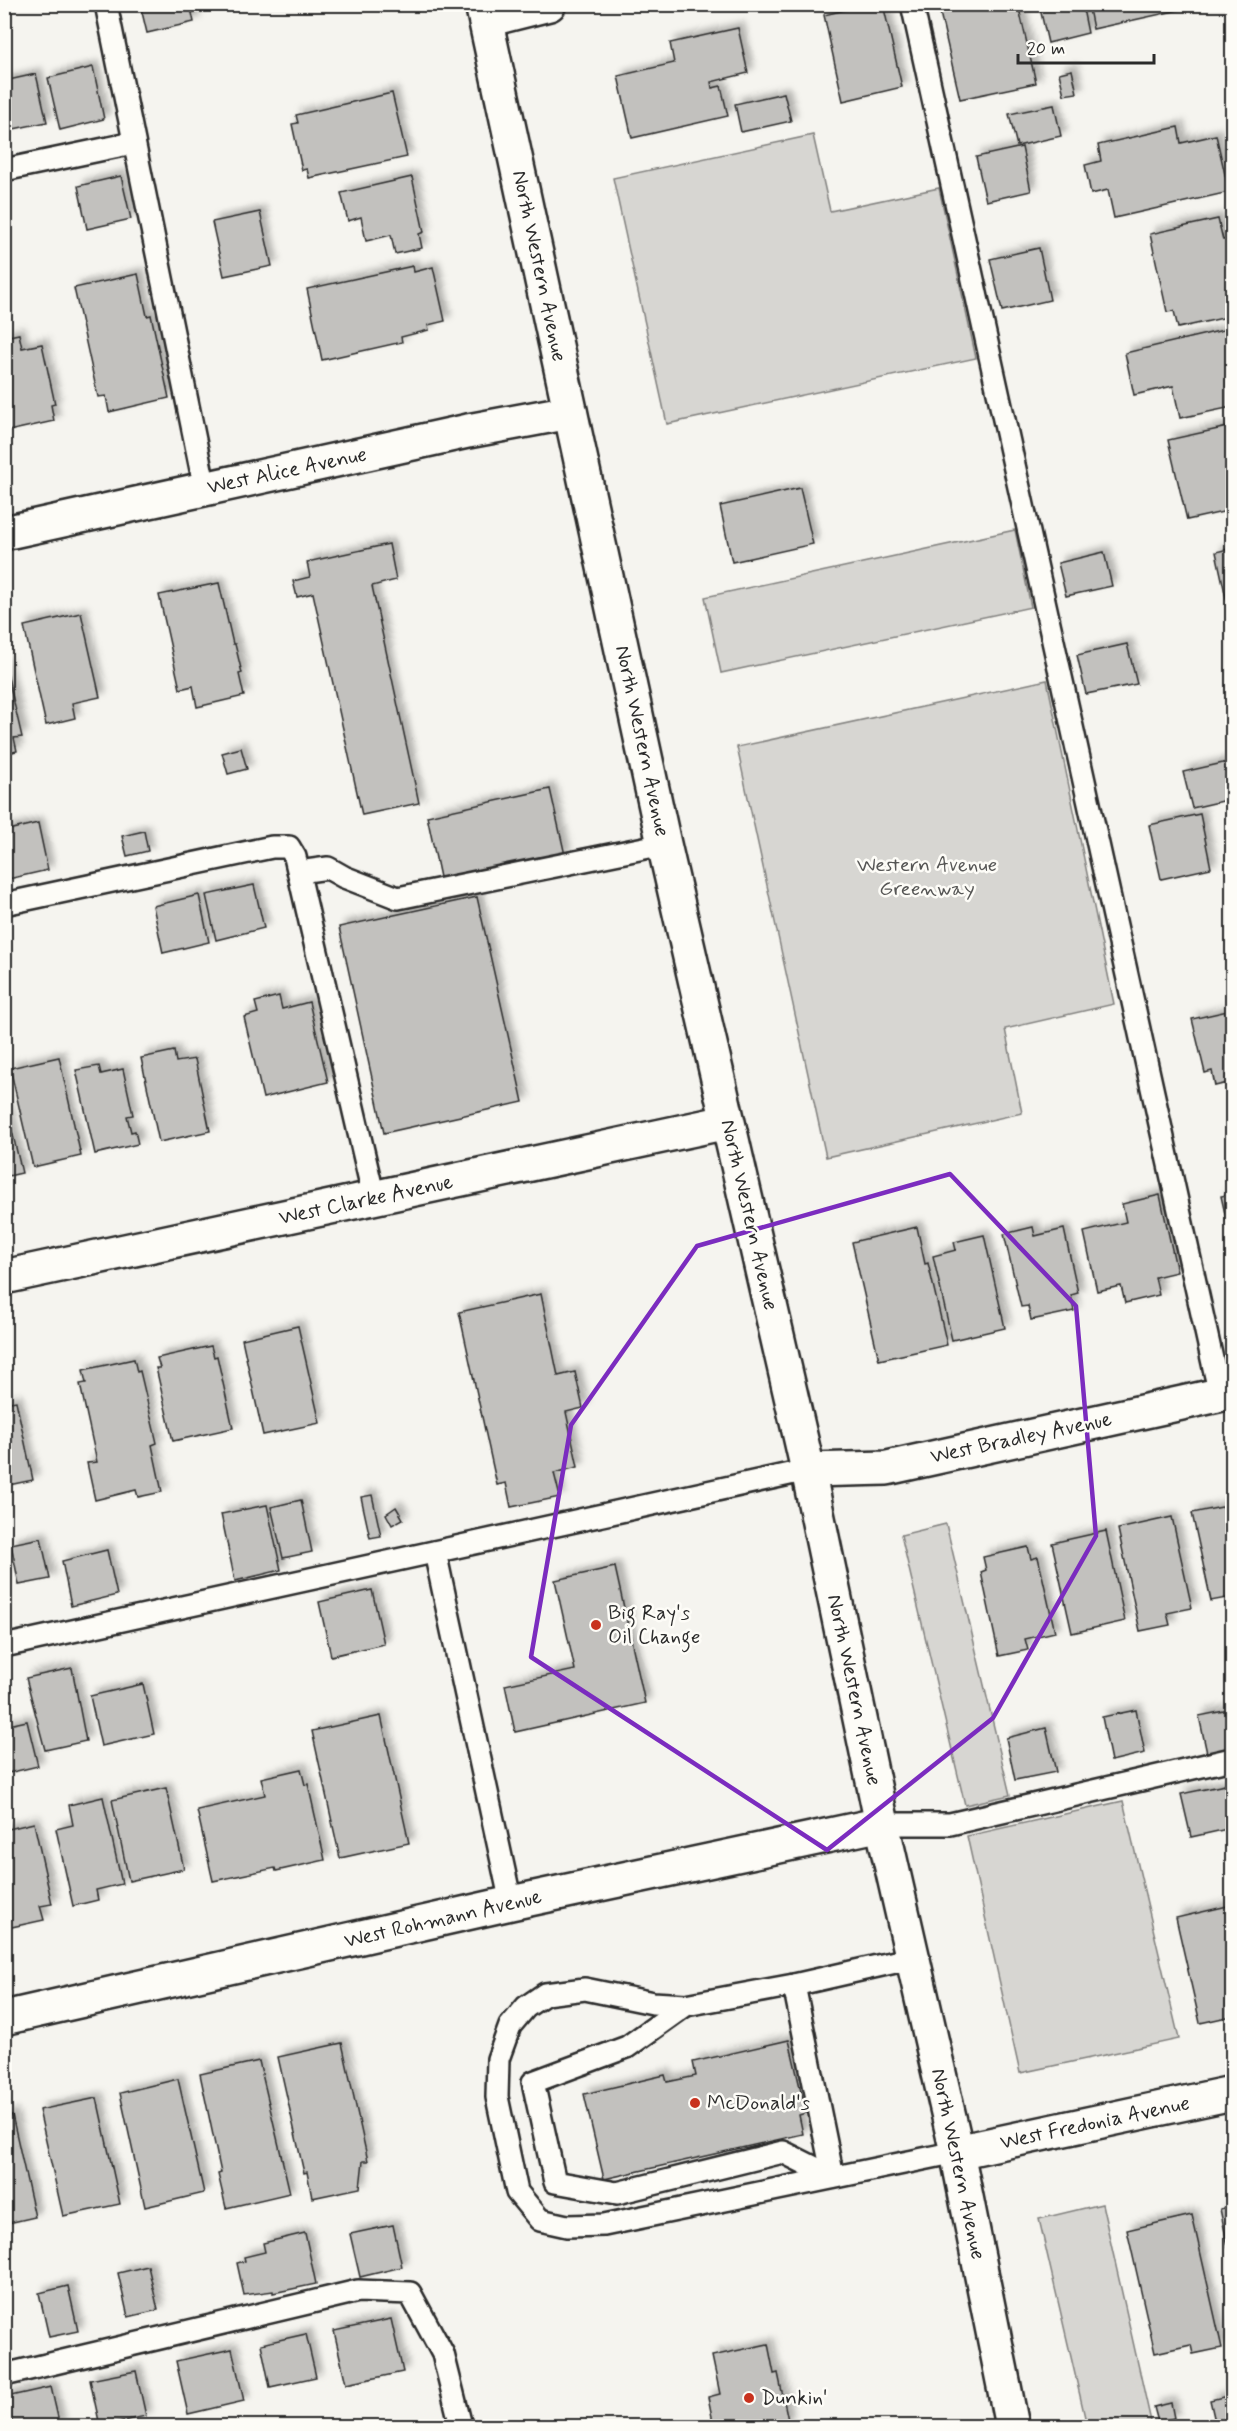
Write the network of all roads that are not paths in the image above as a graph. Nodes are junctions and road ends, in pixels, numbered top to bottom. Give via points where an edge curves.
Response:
1 (106, 4) edge
2 (549, 4) edge
3 (912, 4) edge
4 (484, 12) edge
5 (133, 143) junction
6 (4, 170) edge
7 (570, 412) junction
8 (205, 489) junction
9 (4, 533) edge
10 (664, 844) junction
11 (299, 872) junction
12 (4, 904) edge
13 (727, 1122) junction
14 (374, 1198) junction
15 (4, 1277) edge
16 (1227, 1393) edge
17 (808, 1470) junction
18 (435, 1552) junction
19 (4, 1646) edge
20 (1233, 1759) edge
21 (882, 1824) junction
22 (511, 1903) junction
23 (913, 1958) junction
24 (794, 1985) junction
25 (686, 2005) junction
26 (4, 2018) edge
27 (1233, 2093) edge
28 (957, 2152) junction
29 (833, 2177) junction
30 (4, 2374) edge
31 (461, 2427) edge
32 (1012, 2427) edge

1 - 5 lane
2 - 4 street
3 - 16 lane
4 - 7 street, North Western Avenue
5 - 6 lane
5 - 8 lane
7 - 8 street, West Alice Avenue
7 - 10 street, North Western Avenue
8 - 9 street, West Alice Avenue
10 - 11 lane via 398,897 344,878 328,868
10 - 13 street, North Western Avenue
11 - 12 lane via 289,847 272,847
11 - 14 lane
13 - 14 street, West Clarke Avenue
13 - 17 street, North Western Avenue
14 - 15 street, West Clarke Avenue
16 - 17 street, West Bradley Avenue via 887,1468
17 - 18 lane
17 - 21 street, North Western Avenue
18 - 19 lane
18 - 22 lane
20 - 21 lane via 950,1824
21 - 22 street, West Rohmann Avenue
21 - 23 street, North Western Avenue
22 - 26 street, West Rohmann Avenue
23 - 24 lane
23 - 28 street, North Western Avenue
24 - 25 lane
24 - 29 lane
25 - 29 lane via 627,2047 533,2082 555,2182 617,2193 783,2152
25 - 29 lane via 653,2003 585,1989 545,1994 526,2007 510,2026 498,2059 497,2097 517,2192 540,2220 567,2226 604,2225
27 - 28 street, West Fredonia Avenue
28 - 29 lane
28 - 32 street, North Western Avenue
30 - 31 lane via 357,2291 410,2294 443,2354

